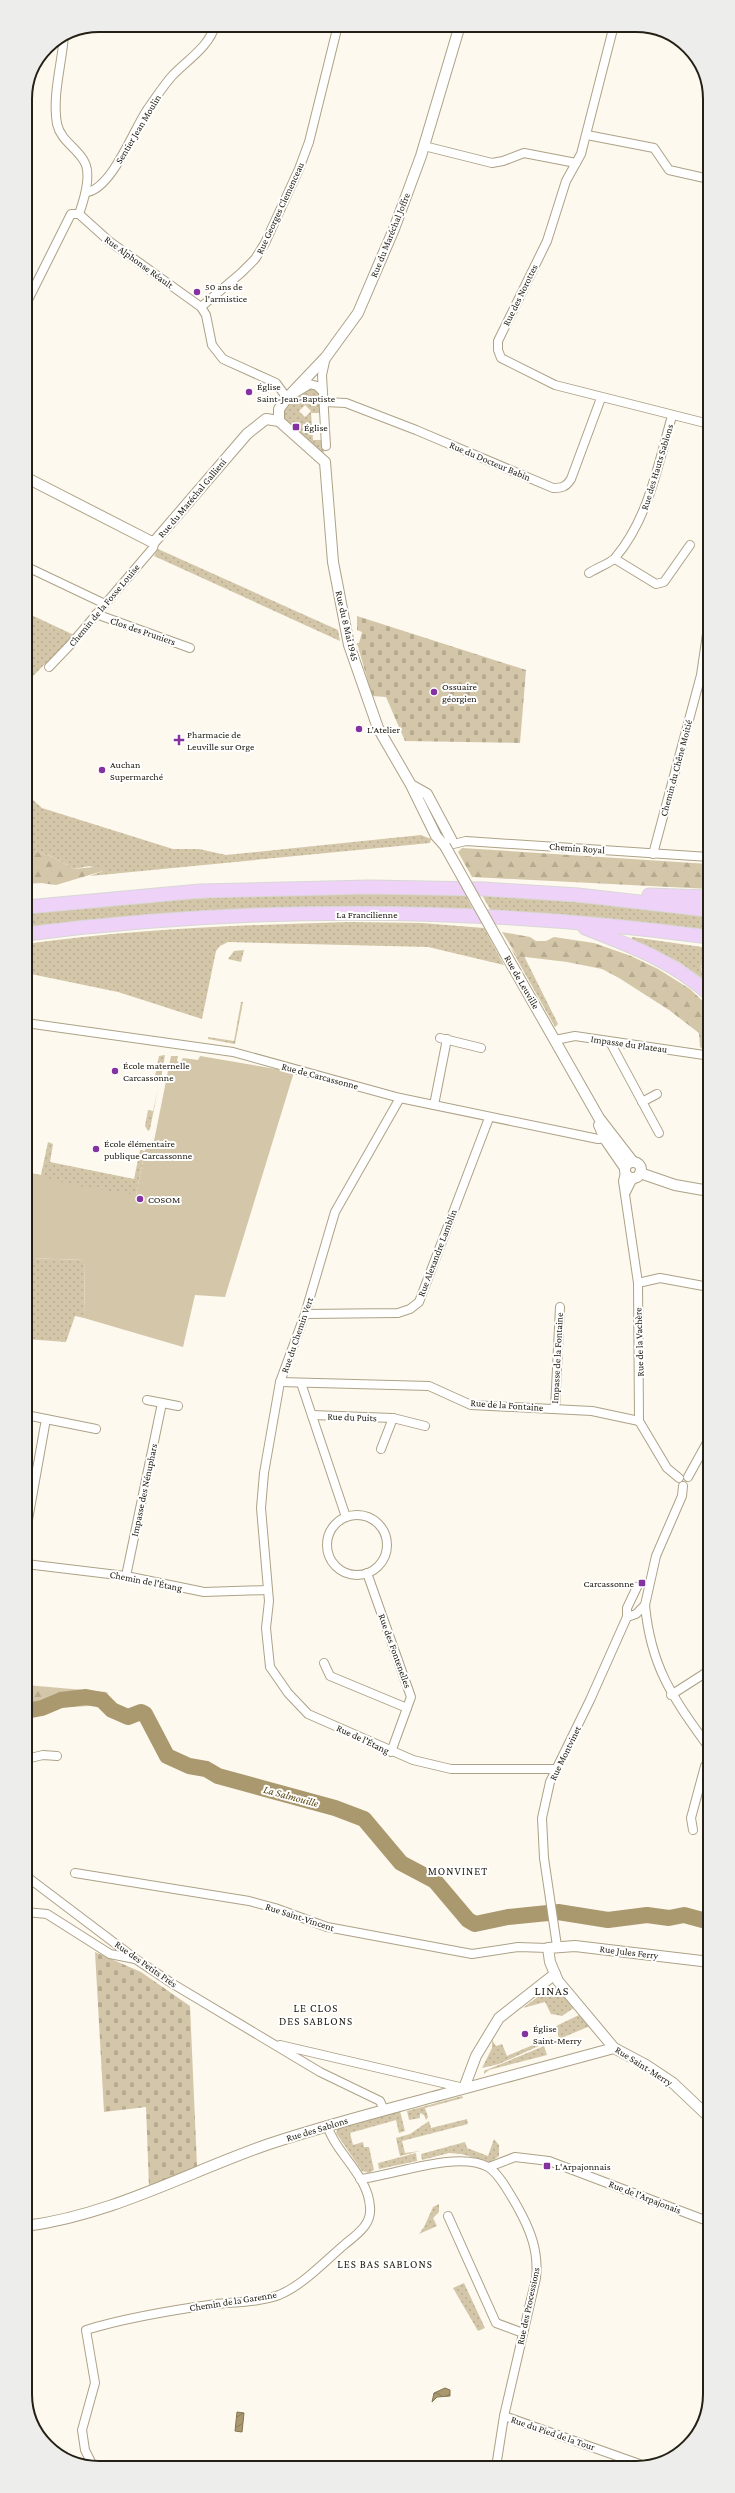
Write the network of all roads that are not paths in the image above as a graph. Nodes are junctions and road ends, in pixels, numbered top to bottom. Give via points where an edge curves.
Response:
1 (212, 32) edge
2 (336, 32) edge
3 (458, 32) edge
4 (612, 32) edge
5 (63, 42) edge
6 (587, 135) junction
7 (424, 146) junction
8 (576, 162) junction
9 (703, 178) edge
10 (86, 188) junction
11 (75, 214) junction
12 (32, 293) edge
13 (201, 307) junction
14 (326, 357) junction
15 (323, 392) junction
16 (287, 398) junction
17 (601, 398) junction
18 (324, 402) junction
19 (672, 416) junction
20 (279, 421) junction
21 (703, 423) edge
22 (326, 446) dead end
23 (32, 481) edge
24 (155, 541) junction
25 (690, 545) dead end
26 (614, 559) junction
27 (32, 569) edge
28 (589, 573) dead end
29 (105, 604) junction
30 (96, 614) junction
31 (190, 648) dead end
32 (703, 661) edge
33 (49, 667) dead end
34 (445, 846) junction
35 (653, 854) junction
36 (703, 857) edge
37 (578, 895) junction
38 (703, 897) edge
39 (32, 906) edge
40 (703, 909) edge
41 (572, 922) junction
42 (32, 933) edge
43 (703, 936) edge
44 (703, 989) edge
45 (32, 1024) edge
46 (555, 1040) junction
47 (610, 1042) junction
48 (482, 1048) dead end
49 (703, 1055) edge
50 (657, 1094) dead end
51 (400, 1098) junction
52 (642, 1102) junction
53 (434, 1105) junction
54 (489, 1118) junction
55 (659, 1133) dead end
56 (609, 1138) junction
57 (631, 1171) junction
58 (703, 1190) edge
59 (638, 1283) junction
60 (703, 1286) edge
61 (560, 1308) dead end
62 (305, 1314) junction
63 (280, 1382) junction
64 (301, 1383) junction
65 (147, 1400) dead end
66 (162, 1403) junction
67 (178, 1406) dead end
68 (555, 1409) junction
69 (312, 1415) junction
70 (32, 1416) edge
71 (393, 1418) junction
72 (46, 1419) junction
73 (640, 1421) junction
74 (425, 1426) dead end
75 (96, 1429) dead end
76 (703, 1448) edge
77 (381, 1449) dead end
78 (683, 1480) junction
79 (32, 1497) edge
80 (346, 1517) junction
81 (32, 1565) edge
82 (367, 1573) junction
83 (126, 1576) junction
84 (637, 1587) dead end
85 (267, 1590) junction
86 (645, 1605) junction
87 (627, 1617) junction
88 (324, 1663) dead end
89 (703, 1674) edge
90 (671, 1695) junction
91 (406, 1708) junction
92 (703, 1739) edge
93 (391, 1752) junction
94 (57, 1756) dead end
95 (32, 1758) edge
96 (557, 1769) junction
97 (703, 1773) edge
98 (693, 1830) dead end
99 (75, 1873) dead end
100 (32, 1881) edge
101 (32, 1913) edge
102 (553, 1947) junction
103 (137, 1960) junction
104 (703, 1961) edge
105 (555, 1974) junction
106 (273, 2043) junction
107 (614, 2048) junction
108 (464, 2088) junction
109 (384, 2110) junction
110 (703, 2111) edge
111 (327, 2125) junction
112 (489, 2167) junction
113 (360, 2179) junction
114 (448, 2216) dead end
115 (703, 2219) edge
116 (32, 2225) edge
117 (523, 2333) junction
118 (504, 2416) junction
119 (90, 2460) edge
120 (497, 2461) edge
121 (634, 2461) edge

1 - 10 street, Sentier Jean Moulin via 208,39 172,76 146,111 112,173 94,191
2 - 13 street, Rue Georges Clemenceau via 309,142 265,243 255,259
3 - 7 street, Rue du Maréchal Joffre
4 - 6 street, Rue des Norottes
5 - 10 street via 56,96 58,124 66,141 84,161
6 - 8 street, Rue des Norottes
6 - 9 street via 654,148 669,170
7 - 8 street via 492,163 524,152
7 - 14 street, Rue du Maréchal Joffre via 394,229 358,313
8 - 17 street, Rue des Norottes via 566,180 547,241 498,341 498,350 501,358 555,385
10 - 11 street
11 - 12 street
11 - 13 street, Rue Alphonse Réault
13 - 16 street via 206,315 212,345 223,359 276,384
14 - 15 street via 322,375
14 - 16 street, Rue du Maréchal Joffre
15 - 16 street via 310,384
15 - 18 street
16 - 20 street, Rue du Maréchal Joffre via 279,409
17 - 18 street, Rue du Docteur Babin via 571,479 567,486 561,488 553,488 346,403
17 - 19 street, Rue des Norottes
18 - 22 street
19 - 21 street, Rue des Norottes
19 - 26 street, Rue des Hauts Sablons via 644,513
20 - 24 street, Rue du Maréchal Gallieni via 266,419 247,434
20 - 34 street, Rue du 8 Mai 1945 via 322,457 327,467 334,562 349,645 378,728 411,785 436,836
23 - 24 street, Rue du Maréchal Gallieni via 150,541
24 - 29 street, Chemin de la Fosse Louise via 153,548
25 - 26 street via 664,582 656,584
26 - 28 street
27 - 29 street
29 - 30 street, Chemin de la Fosse Louise
30 - 31 street, Clos des Pruniers
30 - 33 street, Chemin de la Fosse Louise
32 - 35 street, Chemin du Chêne Moitié
34 - 35 street, Chemin Royal via 466,841
34 - 46 street, Rue de Leuville, bridge
35 - 36 street, Chemin Royal
37 - 38 highway via 600,893
37 - 39 highway via 419,887 260,888 145,895
37 - 40 highway
41 - 42 highway, La Francilienne via 430,915 303,914 141,922
41 - 43 highway, La Francilienne
41 - 44 highway via 653,956 681,972
45 - 51 street, Rue de Carcassonne via 233,1052
46 - 47 street, Impasse du Plateau via 575,1036
46 - 56 street, Rue de Leuville via 600,1118 600,1127
47 - 49 street, Impasse du Plateau
47 - 52 street
48 - 53 street via 444,1039
50 - 52 street
51 - 53 street, Rue de Carcassonne
51 - 62 street, Rue du Chemin Vert via 335,1212
52 - 55 street
53 - 54 street, Rue de Carcassonne
54 - 56 street, Rue de Carcassonne
54 - 62 street, Rue Alexandre Lamblin via 419,1302 410,1309 398,1313
56 - 57 street, Rue de Leuville
57 - 58 street via 675,1185
57 - 59 street, Rue de la Vachère via 623,1182
59 - 60 street via 660,1278
59 - 73 street, Rue de la Vachère
61 - 68 street, Impasse de la Fontaine
62 - 63 street, Rue du Chemin Vert
63 - 64 street, Rue de la Fontaine
63 - 85 street, Rue du Chemin Vert via 264,1473 261,1508
64 - 68 street, Rue de la Fontaine via 429,1386 471,1405
64 - 69 street
65 - 66 street
66 - 67 street
66 - 83 street, Impasse des Nénuphars
68 - 73 street, Rue de la Fontaine via 592,1410
69 - 71 street, Rue du Puits
69 - 80 street
70 - 72 street
71 - 74 street, Rue du Puits
71 - 77 street, Rue du Puits
72 - 75 street
72 - 79 street
73 - 78 street, Rue de la Vachère via 667,1468
76 - 78 street
78 - 86 street via 682,1496 654,1562
80 - 82 street via 337,1523 328,1540 331,1560 347,1573
80 - 82 street via 355,1515 373,1520 385,1534 387,1544 382,1562
81 - 83 street, Chemin de l'Étang
82 - 91 street, Rue des Fontenelles via 411,1697
83 - 85 street, Chemin de l'Étang via 204,1592
84 - 87 street, Rue Montvinet via 627,1608
85 - 93 street, Rue de l'Étang via 269,1601 266,1628 270,1667 288,1694 308,1714
86 - 87 street via 636,1614
86 - 90 street via 656,1664
87 - 96 street, Rue Montvinet
88 - 91 street via 330,1676
89 - 90 street
90 - 92 street
91 - 93 street, Rue des Fontenelles
93 - 96 street, Rue de l'Étang via 451,1769
94 - 95 street
96 - 102 street, Rue Montvinet via 550,1782 542,1818 544,1858 555,1925
97 - 98 street via 691,1818
99 - 102 street, Rue Saint-Vincent via 249,1901 327,1927 472,1954 518,1947
100 - 103 street, Rue des Petits Prés
101 - 103 street via 46,1914 110,1954
102 - 104 street, Rue Jules Ferry via 575,1946
102 - 105 street, Rue Saint-Merry via 550,1962
103 - 106 street, Rue des Petits Prés
105 - 107 street, Rue Saint-Merry via 579,2009
105 - 108 street via 499,2018 476,2056
106 - 108 street, Rue des Petits Prés
106 - 109 street, Rue des Petits Prés via 320,2072 380,2101
107 - 108 street, Rue des Sablons
107 - 110 street, Rue Saint-Merry via 646,2064 672,2082
108 - 109 street, Rue des Sablons
109 - 111 street, Rue des Sablons
111 - 113 street, Chemin de la Garenne via 330,2135
111 - 116 street, Rue des Sablons via 251,2150 151,2191 85,2214
112 - 113 street via 454,2160
112 - 115 street, Rue de l'Arpajonais via 515,2157 549,2161
112 - 117 street, Rue des Processions via 507,2189 529,2228 536,2247 538,2265
113 - 119 street, Chemin de la Garenne via 370,2206 368,2222 289,2290 264,2298 185,2309 104,2324 86,2330 95,2383 82,2430 85,2450
114 - 117 street via 496,2323
117 - 118 street, Rue des Processions
118 - 120 street, Rue des Processions
118 - 121 street, Rue du Pied de la Tour

